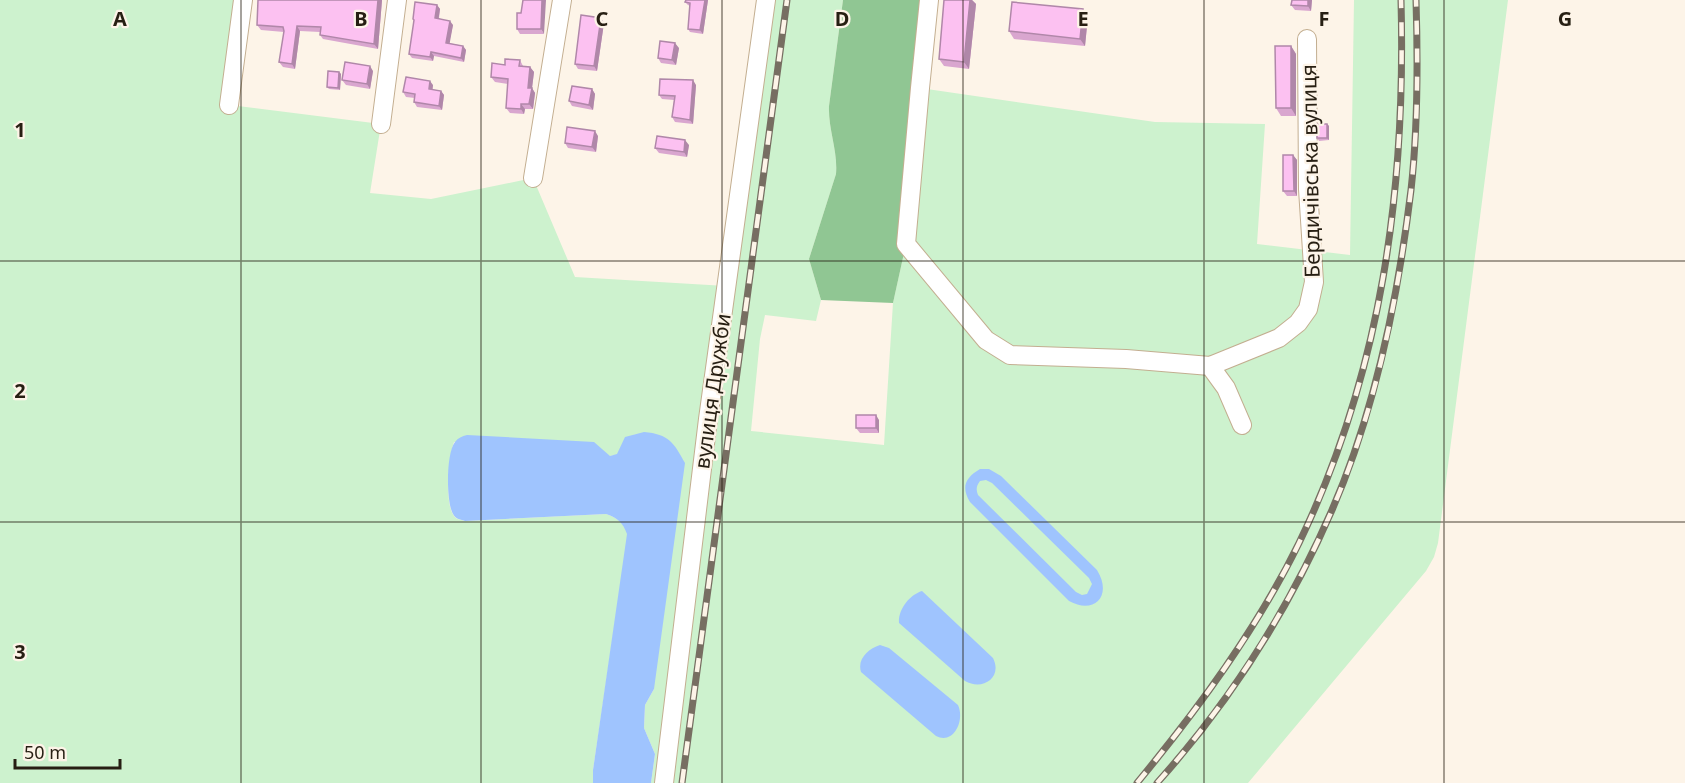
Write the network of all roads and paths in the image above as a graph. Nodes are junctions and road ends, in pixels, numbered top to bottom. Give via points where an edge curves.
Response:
1 (243, 0) edge
2 (397, 0) edge
3 (562, 0) edge
4 (766, 0) edge
5 (930, 0) edge
6 (1307, 39) dead end
7 (230, 105) dead end
8 (381, 124) dead end
9 (533, 178) dead end
10 (1210, 366) junction
11 (1242, 425) dead end
12 (664, 783) edge

1 - 7 street
2 - 8 street
3 - 9 street
4 - 12 street, вулиця Дружби via 706,429
5 - 10 street, Бердичівська вулиця via 906,244 986,340 1010,355
6 - 10 street, Бердичівська вулиця via 1308,189 1314,282 1308,309 1279,338
10 - 11 street via 1226,388

